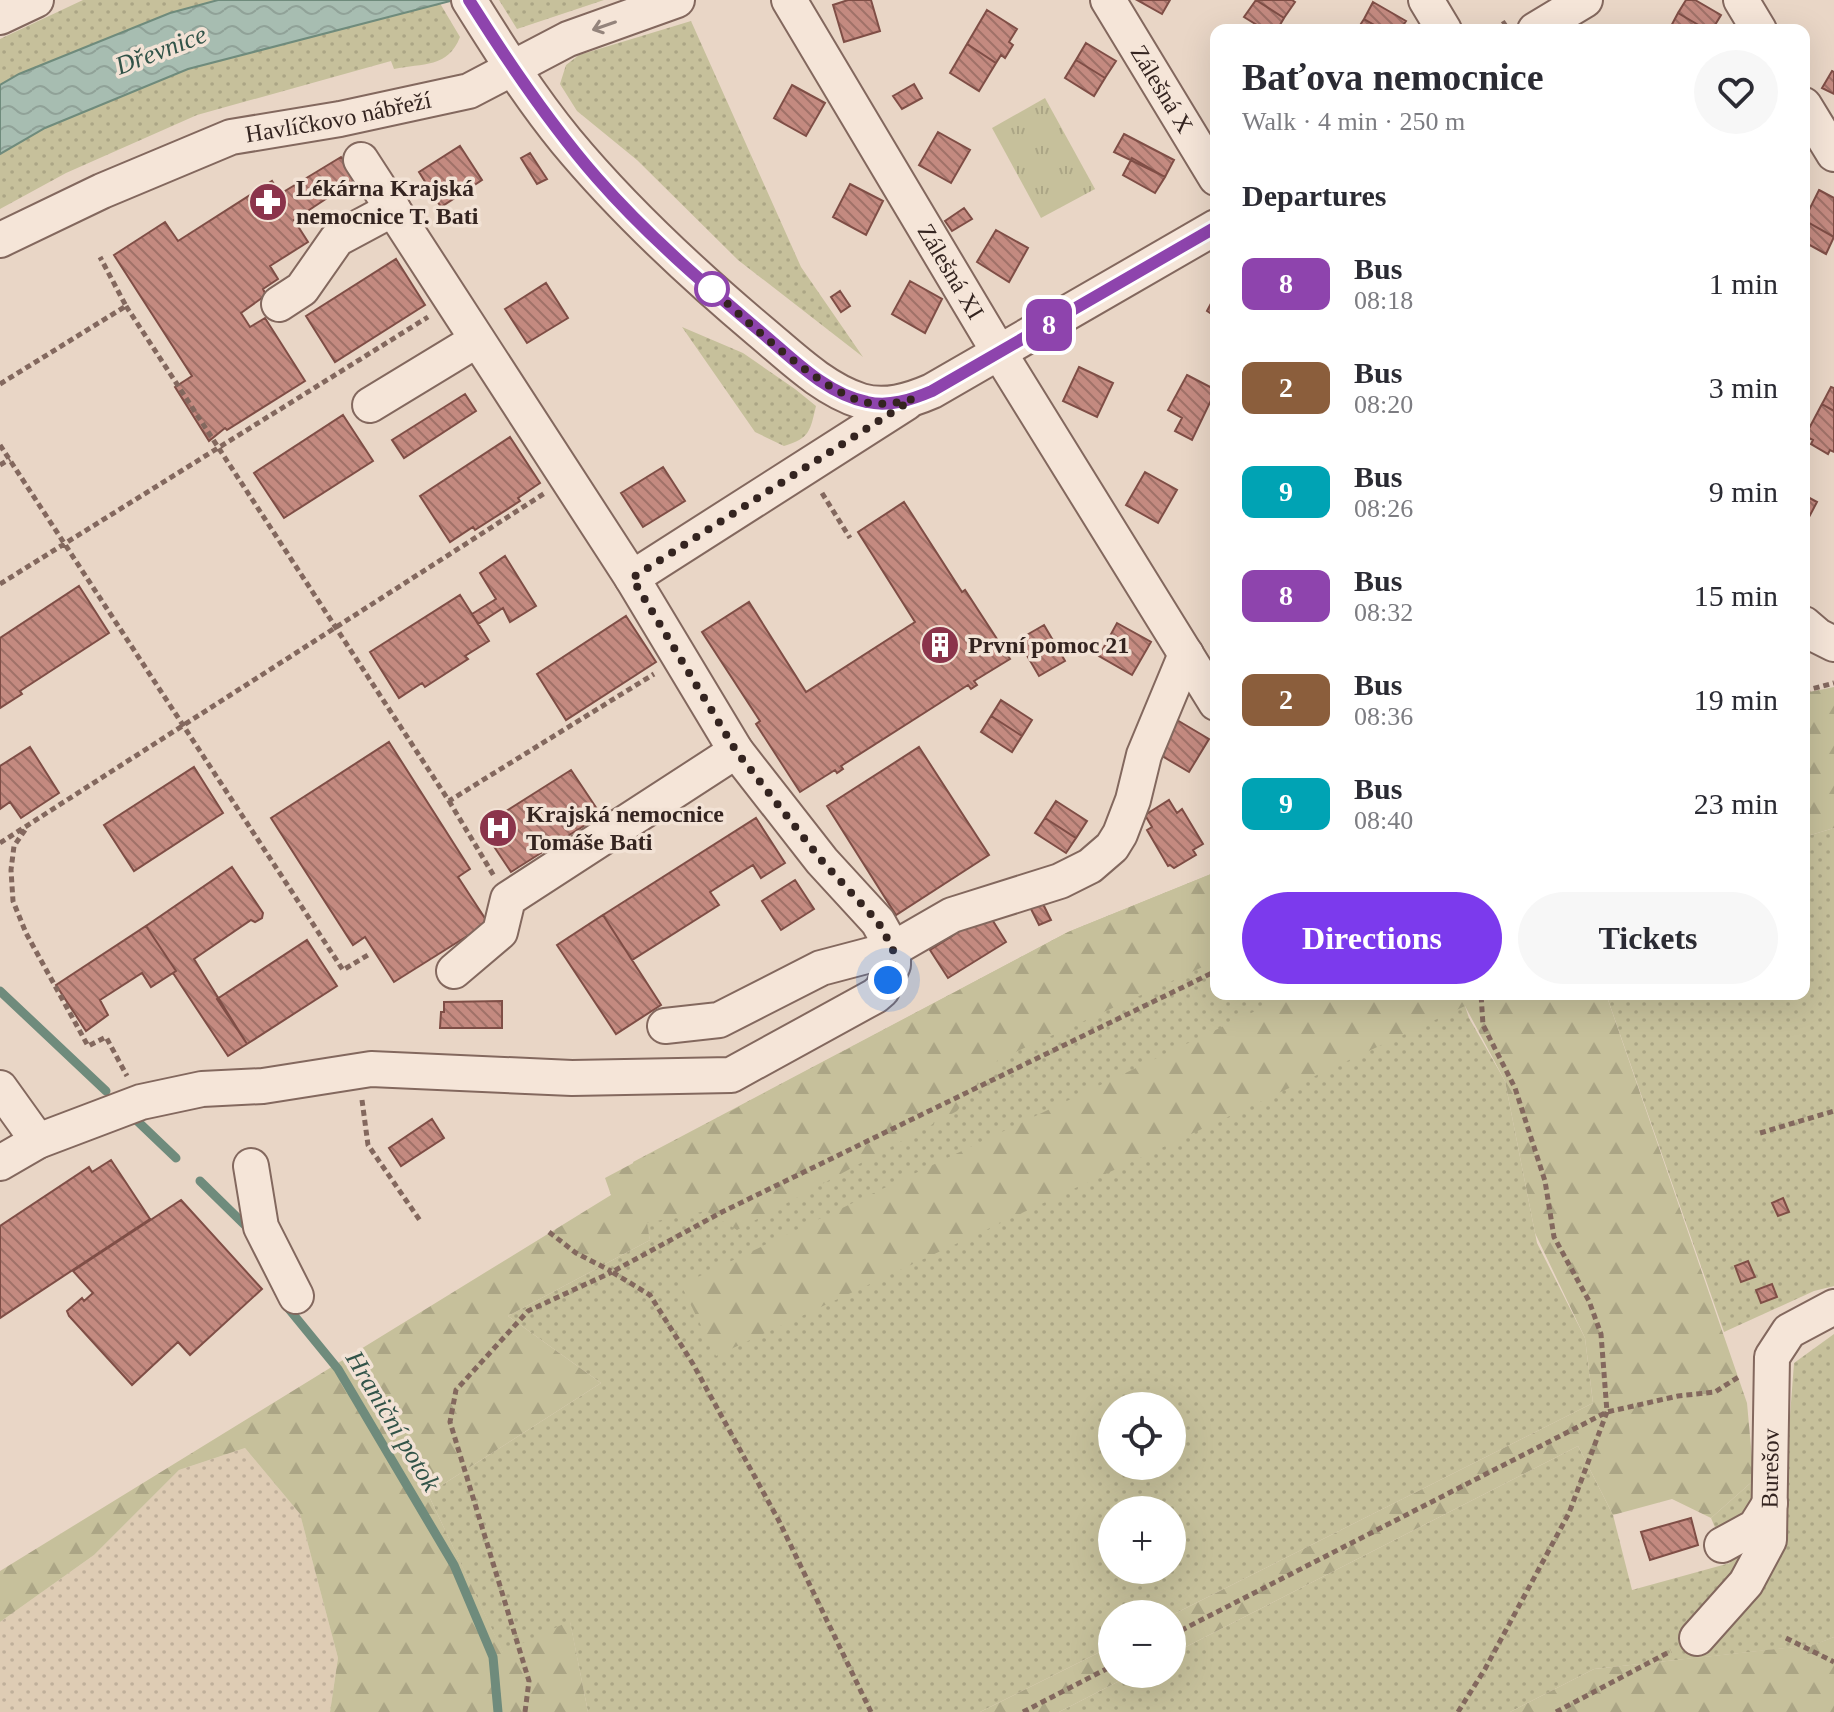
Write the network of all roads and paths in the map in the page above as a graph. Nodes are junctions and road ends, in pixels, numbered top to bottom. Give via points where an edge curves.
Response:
1 (36, 0) edge
2 (469, 0) edge
3 (677, 0) edge
4 (789, 0) edge
5 (1108, 0) edge
6 (1426, 0) edge
7 (1585, 0) edge
8 (1741, 0) edge
9 (0, 17) edge
10 (1440, 24) edge
11 (1545, 24) edge
12 (1755, 24) edge
13 (504, 55) junction
14 (1810, 115) edge
15 (1834, 154) edge
16 (361, 160) dead end
17 (1210, 168) edge
18 (393, 209) junction
19 (1210, 231) edge
20 (0, 240) edge
21 (100, 257) dead end
22 (453, 302) junction
23 (279, 304) dead end
24 (126, 306) junction
25 (477, 340) junction
26 (1000, 354) junction
27 (0, 384) edge
28 (913, 399) junction
29 (370, 405) dead end
30 (0, 445) edge
31 (218, 447) junction
32 (10, 459) junction
33 (0, 465) edge
34 (567, 478) junction
35 (64, 543) junction
36 (632, 578) junction
37 (0, 584) edge
38 (335, 626) junction
39 (1810, 629) edge
40 (1834, 644) edge
41 (1186, 654) junction
42 (679, 659) junction
43 (1834, 683) edge
44 (1810, 689) edge
45 (1210, 693) edge
46 (183, 725) junction
47 (736, 751) junction
48 (449, 801) junction
49 (28, 826) junction
50 (0, 843) edge
51 (508, 899) junction
52 (893, 949) junction
53 (368, 955) dead end
54 (454, 971) dead end
55 (1210, 974) edge
56 (1481, 1000) edge
57 (665, 1026) dead end
58 (371, 1069) junction
59 (0, 1088) edge
60 (141, 1102) junction
61 (1834, 1111) edge
62 (1760, 1133) dead end
63 (38, 1141) junction
64 (0, 1163) edge
65 (251, 1166) dead end
66 (421, 1222) dead end
67 (549, 1232) dead end
68 (612, 1272) junction
69 (296, 1296) dead end
70 (1834, 1307) edge
71 (1772, 1357) junction
72 (1607, 1412) junction
73 (1770, 1503) junction
74 (1722, 1545) dead end
75 (1186, 1628) edge
76 (1697, 1638) joint
77 (1786, 1638) dead end
78 (1834, 1662) edge
79 (1098, 1673) edge
80 (525, 1712) edge
81 (871, 1712) edge
82 (1023, 1712) edge
83 (1458, 1712) edge
84 (1556, 1712) edge

1 - 9 street
2 - 13 street
3 -> 13 street, Havlíčkovo nábřeží via 568,39
4 - 26 street, Zálešná XI
5 - 17 street, Zálešná X
6 - 10 street
7 - 11 street
8 - 12 street
13 - 20 street, Havlíčkovo nábřeží via 481,86 443,98 231,137
13 - 28 street via 563,138 636,219 726,303 832,388 864,402
14 - 15 street
16 - 18 street
18 - 22 street
18 - 23 street via 337,239 302,289
19 - 26 street
21 - 24 path
22 - 25 street
22 - 31 path
24 - 27 path
24 - 31 path
25 - 29 street
25 - 34 street
26 - 28 street
26 - 41 street, Zálešná XI
28 - 36 street
30 - 32 path
31 - 35 path
31 - 38 path
32 - 33 path
32 - 35 path
34 - 36 street
34 - 38 path
35 - 37 path
35 - 46 path
36 - 42 street
38 - 46 path
38 - 48 path
39 - 40 street
41 - 45 street, Zálešná XI
41 - 52 street via 1112,847 1090,866 952,915
42 - 47 street
42 - 48 path
43 - 44 path
46 - 49 path
46 - 53 path via 343,970
47 - 51 street
47 - 52 street via 822,861 878,922
48 - 51 path
49 - 50 path
49 - 60 path via 14,846 11,870 13,901 26,933 88,1046 106,1037
51 - 54 street via 500,932
52 - 57 street via 821,968 719,1020
52 - 58 street via 888,980 875,996 731,1075 572,1078
55 - 68 path via 722,1212
56 - 72 path via 1483,1025 1515,1088 1545,1181 1554,1237 1601,1334
58 - 60 street via 263,1086 202,1089
58 - 66 path via 361,1105 368,1145
59 - 63 street
60 - 63 street
61 - 62 path
63 - 64 street
65 - 69 street via 261,1227
67 - 68 path
68 - 80 path via 528,1311 456,1390 450,1422 529,1681
68 - 81 path via 650,1295 693,1364 779,1521
70 - 71 street via 1789,1331
71 - 72 path via 1715,1392
71 - 73 street, Burešov
72 - 75 path
72 - 83 path via 1569,1513
73 - 74 street via 1755,1527
73 - 76 street, Burešov via 1769,1540 1746,1583
76 - 84 path
77 - 78 path
79 - 82 path

